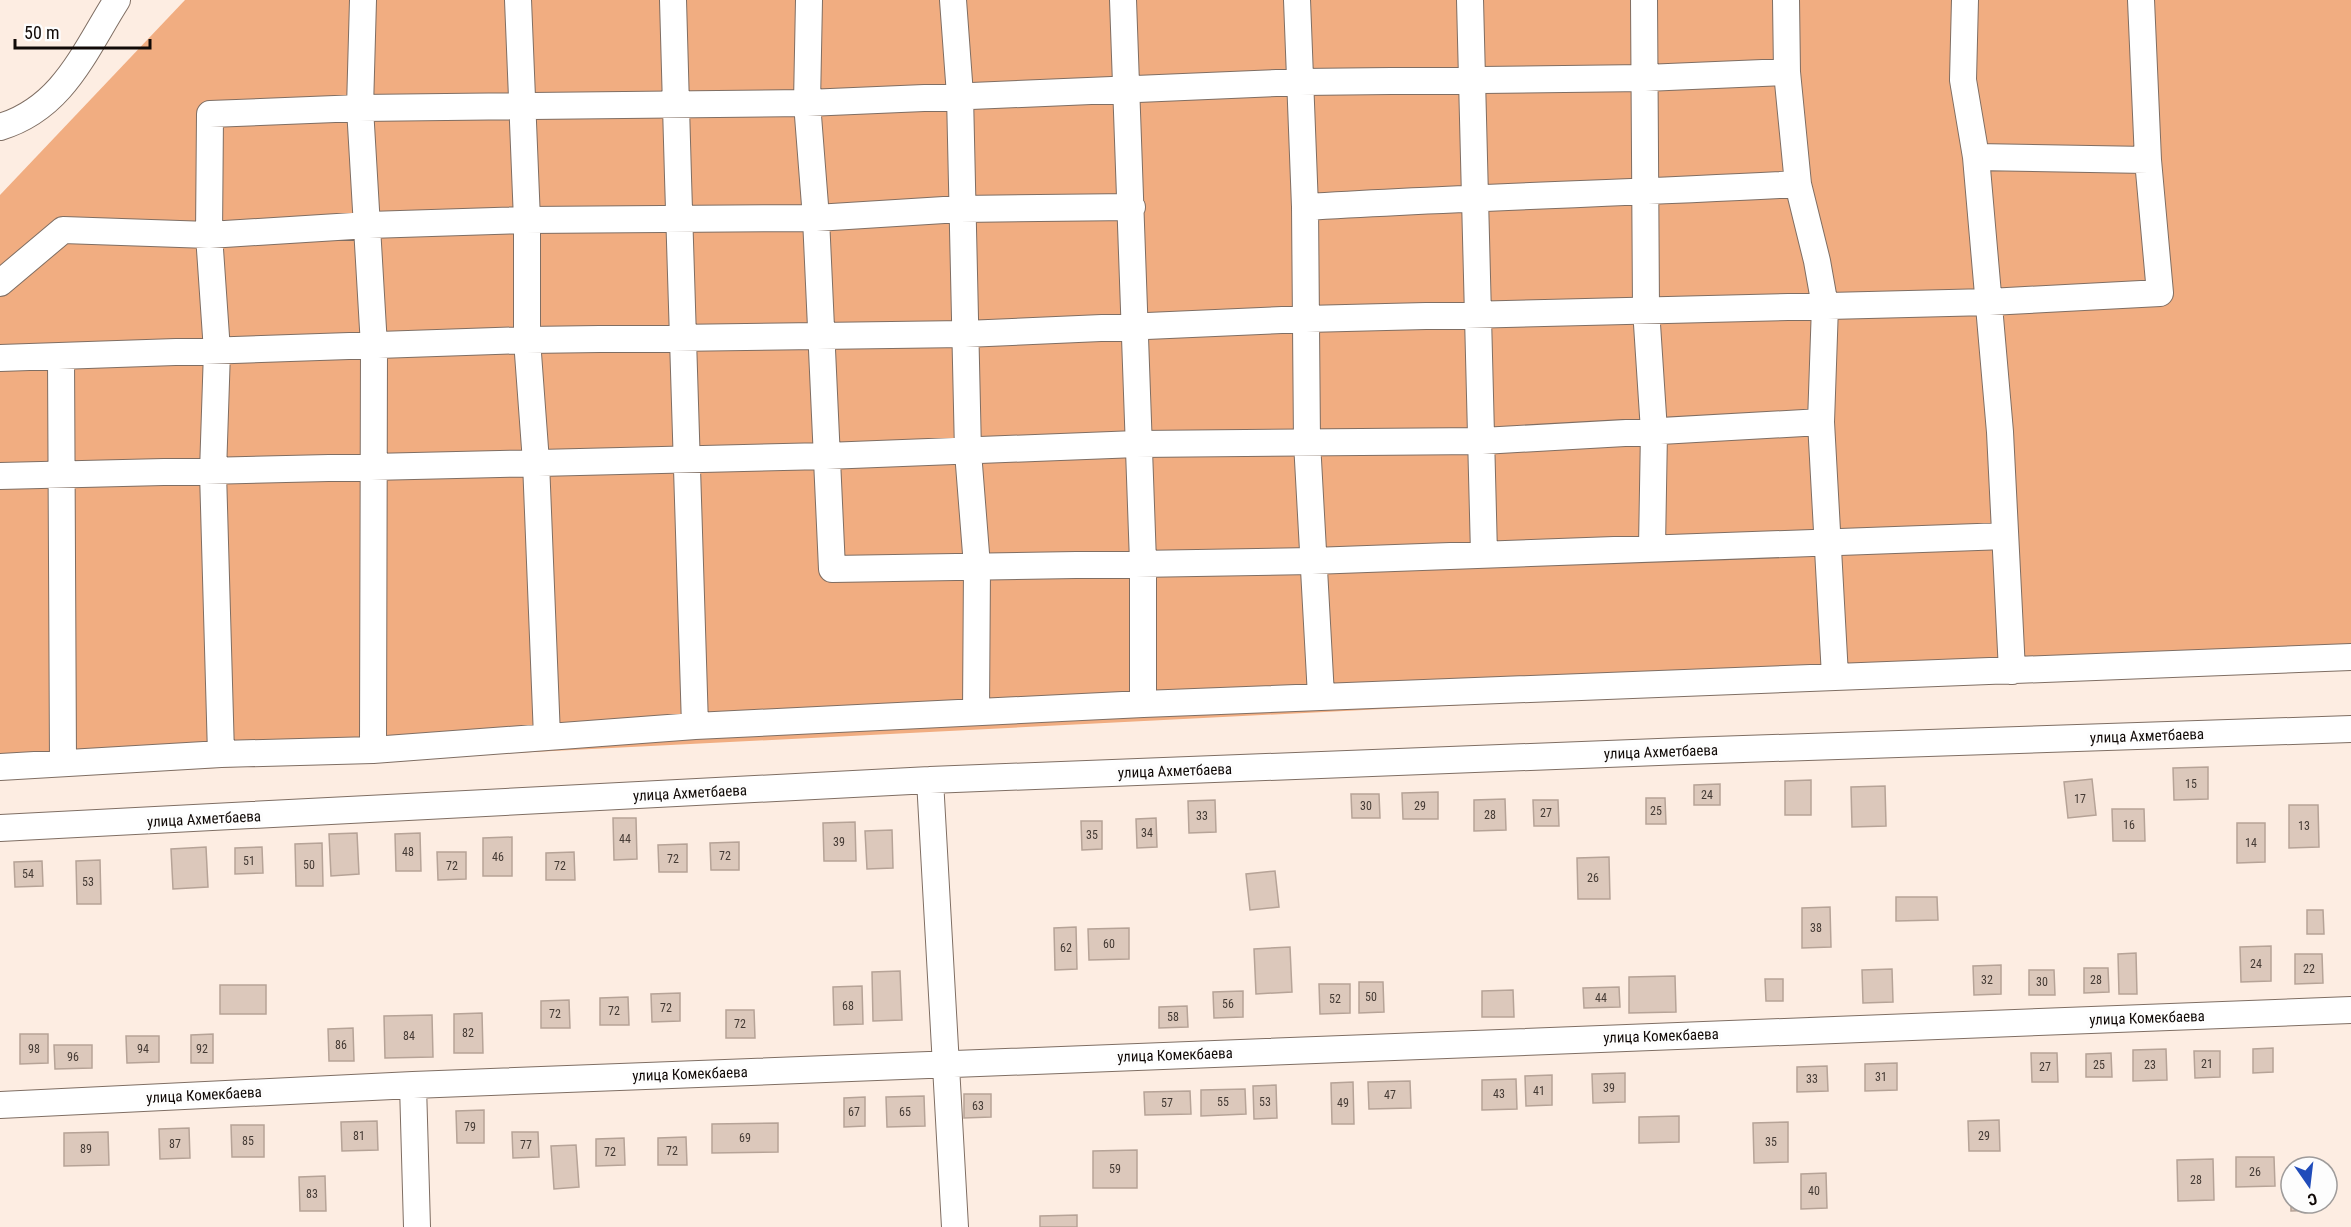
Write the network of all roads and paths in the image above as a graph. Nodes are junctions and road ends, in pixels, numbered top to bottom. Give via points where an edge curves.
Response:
1 (117, 0) edge
2 (363, 0) edge
3 (518, 0) edge
4 (674, 0) edge
5 (809, 0) edge
6 (953, 0) edge
7 (1124, 0) edge
8 (1297, 0) edge
9 (1470, 0) edge
10 (1644, 0) edge
11 (1786, 0) edge
12 (1965, 0) edge
13 (2140, 0) edge
14 (1787, 72) junction
15 (1645, 78) junction
16 (1470, 81) junction
17 (1301, 82) junction
18 (1125, 89) junction
19 (960, 95) junction
20 (676, 103) junction
21 (807, 103) junction
22 (521, 106) junction
23 (360, 108) junction
24 (0, 127) edge
25 (1976, 157) junction
26 (2148, 160) junction
27 (1798, 184) junction
28 (1646, 192) junction
29 (1474, 196) junction
30 (1131, 207) junction
31 (1305, 207) junction
32 (960, 209) junction
33 (816, 218) junction
34 (681, 219) junction
35 (527, 220) junction
36 (369, 225) junction
37 (209, 235) junction
38 (0, 283) edge
39 (1989, 302) junction
40 (1825, 306) junction
41 (1646, 309) junction
42 (1479, 313) junction
43 (1306, 319) junction
44 (1134, 325) junction
45 (965, 334) junction
46 (821, 335) junction
47 (684, 338) junction
48 (527, 340) junction
49 (374, 346) junction
50 (217, 351) junction
51 (61, 357) junction
52 (0, 358) edge
53 (1821, 422) junction
54 (1654, 431) junction
55 (1482, 441) junction
56 (1306, 442) junction
57 (1137, 444) junction
58 (968, 452) junction
59 (826, 456) junction
60 (685, 459) junction
61 (536, 462) junction
62 (372, 466) junction
63 (213, 472) junction
64 (63, 474) junction
65 (0, 476) edge
66 (2005, 536) junction
67 (1826, 540) junction
68 (1652, 547) junction
69 (1484, 554) junction
70 (1312, 561) junction
71 (1143, 562) junction
72 (977, 566) junction
73 (2351, 657) edge
74 (2012, 671) junction
75 (1835, 676) junction
76 (1321, 696) junction
77 (1143, 704) junction
78 (976, 712) junction
79 (695, 726) junction
80 (2351, 729) edge
81 (547, 737) junction
82 (373, 750) junction
83 (221, 754) junction
84 (63, 763) junction
85 (0, 767) edge
86 (930, 780) junction
87 (0, 828) edge
88 (2351, 1010) edge
89 (945, 1064) junction
90 (413, 1085) junction
91 (0, 1106) edge
92 (417, 1227) edge
93 (955, 1227) edge

1 - 24 street via 59,91 39,110
2 - 23 street
3 - 22 street
4 - 20 street
5 - 21 street
6 - 19 street
7 - 18 street
8 - 17 street
9 - 16 street
10 - 15 street
11 - 14 street
12 - 25 street via 1963,80
13 - 26 street
14 - 15 street
14 - 27 street
15 - 16 street
15 - 28 street
16 - 17 street
16 - 29 street
17 - 18 street
17 - 31 street
18 - 19 street
18 - 30 street
19 - 21 street
19 - 32 street
20 - 21 street
20 - 22 street
20 - 34 street
21 - 33 street
22 - 23 street
22 - 35 street
23 - 36 street
23 - 37 street via 210,114
25 - 26 street
25 - 39 street
26 - 39 street via 2160,293
27 - 28 street
27 - 40 street
28 - 29 street
28 - 41 street
29 - 31 street
29 - 42 street
30 - 32 street
30 - 44 street
31 - 43 street
32 - 33 street
32 - 45 street
33 - 34 street
33 - 46 street
34 - 35 street
34 - 47 street
35 - 36 street
35 - 48 street
36 - 37 street
36 - 49 street
37 - 38 street via 63,230
37 - 50 street
39 - 40 street
39 - 66 street
40 - 41 street
40 - 53 street
41 - 42 street
41 - 54 street
42 - 43 street
42 - 55 street
43 - 44 street
43 - 56 street
44 - 45 street
44 - 57 street
45 - 46 street
45 - 58 street
46 - 47 street
46 - 59 street
47 - 48 street
47 - 60 street
48 - 49 street
48 - 61 street
49 - 50 street
49 - 62 street
50 - 51 street
50 - 63 street
51 - 52 street
51 - 64 street
53 - 54 street
53 - 67 street
54 - 55 street
54 - 68 street
55 - 56 street
55 - 69 street
56 - 57 street
56 - 70 street
57 - 58 street
57 - 71 street
58 - 59 street
58 - 72 street
59 - 60 street
59 - 72 street via 832,569
60 - 61 street
60 - 79 street
61 - 62 street
61 - 81 street
62 - 63 street
62 - 82 street
63 - 64 street
63 - 83 street
64 - 65 street
64 - 84 street
66 - 67 street
66 - 74 street
67 - 68 street
67 - 75 street
68 - 69 street
69 - 70 street
70 - 71 street
70 - 76 street
71 - 72 street
71 - 77 street
72 - 78 street
73 - 74 street
74 - 75 street
75 - 76 street
76 - 77 street
77 - 78 street
78 - 79 street
79 - 81 street
80 - 86 street, улица Ахметбаева
81 - 82 street
82 - 83 street
83 - 84 street
84 - 85 street
86 - 87 street, улица Ахметбаева
86 - 89 street
88 - 89 street, улица Комекбаева
89 - 90 street, улица Комекбаева
89 - 93 street
90 - 91 street, улица Комекбаева
90 - 92 street

